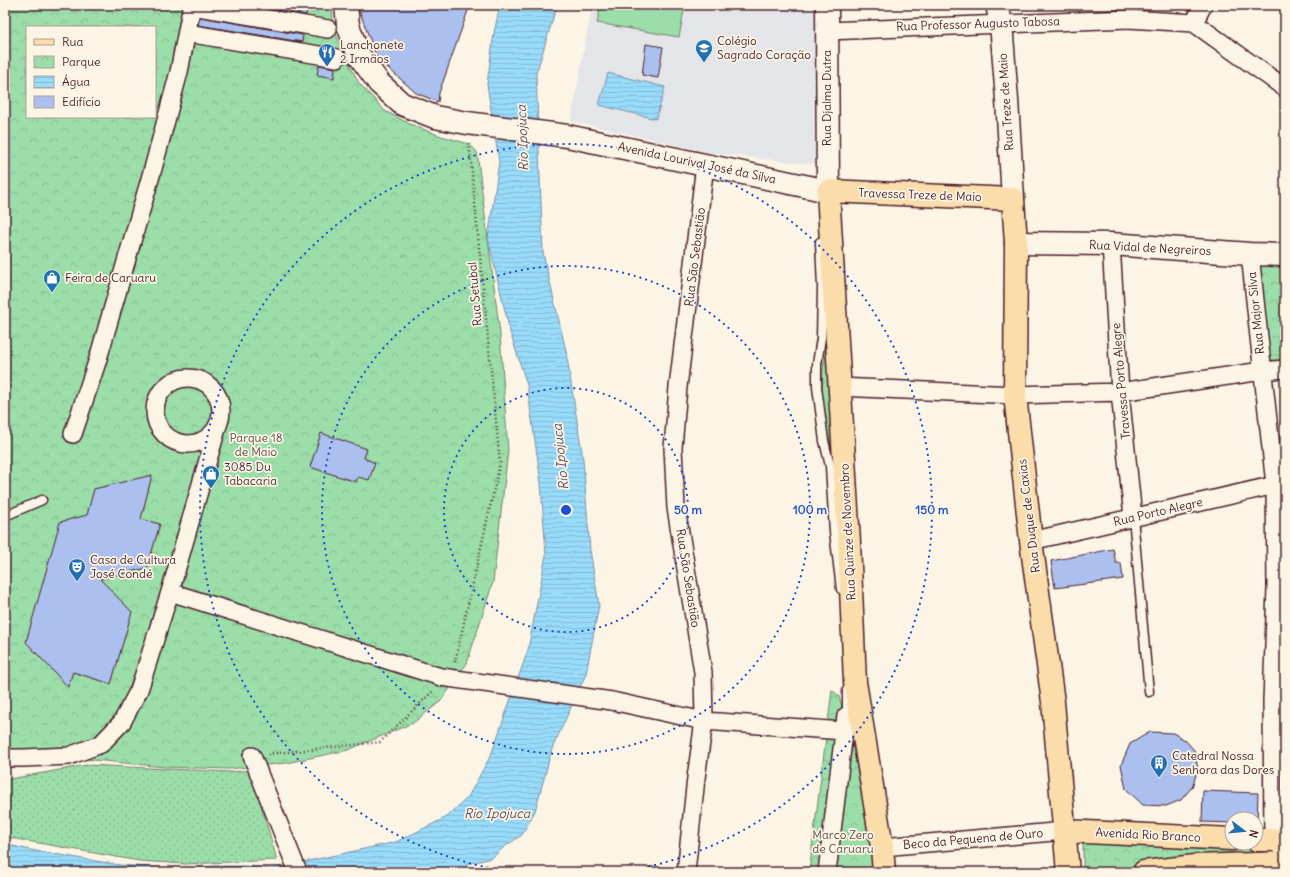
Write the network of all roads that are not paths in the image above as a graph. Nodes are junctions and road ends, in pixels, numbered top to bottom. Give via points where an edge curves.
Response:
1 (192, 5) edge
2 (346, 5) edge
3 (827, 5) edge
4 (1203, 5) edge
5 (248, 10) edge
6 (1126, 12) edge
7 (999, 14) edge
8 (1194, 23) junction
9 (328, 29) dead end
10 (827, 30) junction
11 (187, 33) junction
12 (244, 42) junction
13 (337, 58) dead end
14 (1285, 88) edge
15 (705, 165) junction
16 (822, 192) junction
17 (1013, 199) junction
18 (820, 235) dead end
19 (1016, 243) junction
20 (1111, 244) junction
21 (1250, 254) junction
22 (1285, 255) edge
23 (1285, 369) edge
24 (1262, 371) junction
25 (839, 387) junction
26 (1120, 392) junction
27 (1015, 395) junction
28 (218, 425) dead end
29 (73, 434) dead end
30 (1280, 484) edge
31 (42, 500) dead end
32 (5, 516) edge
33 (1133, 517) junction
34 (1031, 541) junction
35 (1281, 587) edge
36 (170, 592) junction
37 (842, 598) dead end
38 (845, 634) dead end
39 (1149, 692) dead end
40 (1278, 701) edge
41 (704, 721) junction
42 (847, 726) junction
43 (857, 743) dead end
44 (252, 756) dead end
45 (5, 758) edge
46 (870, 777) junction
47 (1065, 831) junction
48 (1224, 839) edge
49 (1275, 843) edge
50 (882, 847) junction
51 (1285, 863) edge
52 (298, 872) edge
53 (686, 872) edge
54 (827, 872) edge
55 (884, 872) edge
56 (1068, 872) edge
57 (1144, 872) edge

1 - 5 street
1 - 11 street
2 - 15 street, Avenida Lourival José da Silva via 348,25 358,54 379,83 402,104 435,117 564,136
3 - 10 street, Rua Djalma Dutra
4 - 8 street
5 - 9 street
5 - 12 street
6 - 7 street, Rua Professor Augusto Tabosa
6 - 8 street, Rua Professor Augusto Tabosa
7 - 10 street, Rua Professor Augusto Tabosa
7 - 17 street, Rua Treze de Maio
8 - 14 street
10 - 16 street, Rua Djalma Dutra
11 - 12 street
11 - 29 street via 154,165 98,359
12 - 13 street
15 - 16 street, Avenida Lourival José da Silva
15 - 41 street, Rua São Sebastião via 673,448 676,508 703,672
16 - 17 main road, Travessa Treze de Maio
16 - 25 main road, Rua Quinze de Novembro
17 - 19 main road, Rua Duque de Caxias
18 - 37 lane via 822,288 817,387 830,466
19 - 20 street, Rua Vidal de Negreiros
19 - 27 main road, Rua Duque de Caxias
20 - 21 street, Rua Vidal de Negreiros
20 - 26 street, Travessa Porto Alegre
21 - 22 street, Rua Vidal de Negreiros
21 - 24 street, Rua Major Silva
23 - 24 street
24 - 26 street
24 - 30 street, Rua Major Silva
25 - 27 street
25 - 46 main road, Rua Quinze de Novembro via 855,682
26 - 27 street
26 - 33 street, Travessa Porto Alegre
27 - 34 main road, Rua Duque de Caxias
28 - 36 street
30 - 33 street, Rua Porto Alegre
30 - 35 street, Rua Major Silva
31 - 32 lane
33 - 34 street, Rua Porto Alegre
33 - 39 lane
34 - 47 main road, Rua Duque de Caxias via 1053,702
35 - 40 street, Rua Major Silva
36 - 41 street, bridge via 441,677 612,701
36 - 45 street via 139,690 122,722 101,744 69,756
38 - 42 lane
40 - 49 street, Rua Major Silva
41 - 42 street
41 - 53 street, Rua São Sebastião
42 - 54 street
43 - 46 lane
44 - 52 street
46 - 50 main road, Rua Quinze de Novembro
47 - 48 main road, Avenida Rio Branco
47 - 50 street, Beco da Pequena de Ouro
47 - 56 main road, Rua Duque de Caxias
50 - 55 main road, Rua Quinze de Novembro
51 - 57 main road via 1195,866

